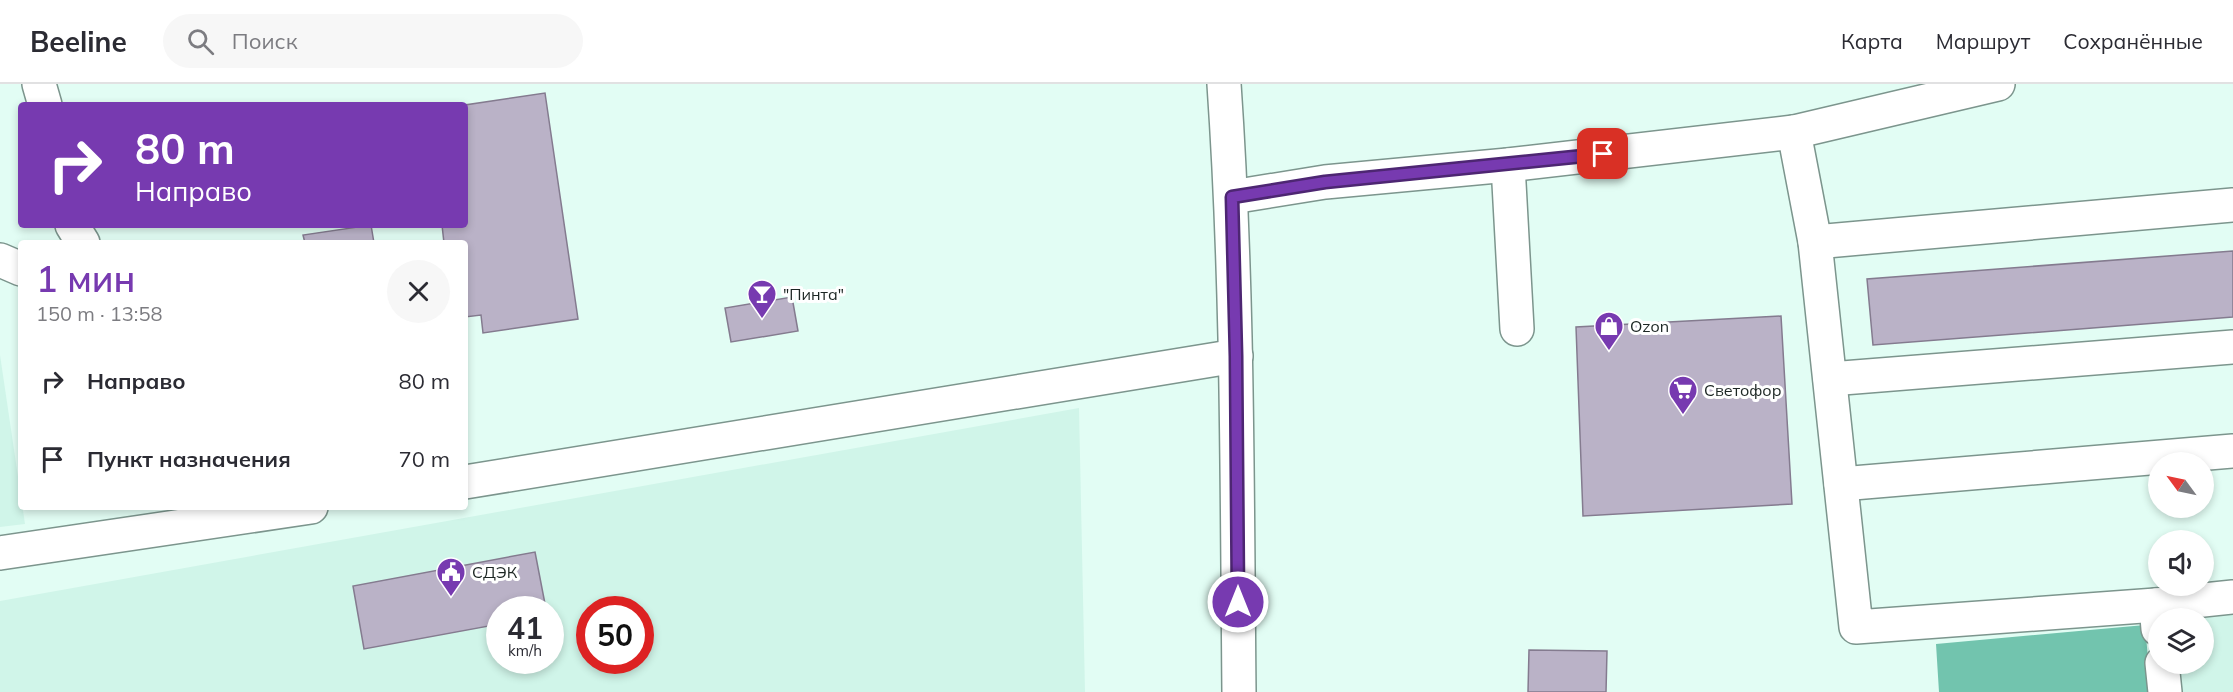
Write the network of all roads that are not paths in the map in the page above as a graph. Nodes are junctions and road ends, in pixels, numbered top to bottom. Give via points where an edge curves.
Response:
1 (39, 84) edge
2 (1224, 84) edge
3 (1998, 84) edge
4 (44, 102) edge
5 (1794, 132) junction
6 (1508, 165) junction
7 (1232, 197) junction
8 (2233, 205) edge
9 (1815, 242) junction
10 (0, 260) edge
11 (18, 268) edge
12 (1517, 329) dead end
13 (2233, 347) edge
14 (1236, 356) junction
15 (1830, 379) junction
16 (2233, 452) edge
17 (468, 482) edge
18 (1841, 484) junction
19 (291, 510) edge
20 (0, 553) edge
21 (2233, 597) edge
22 (2191, 608) edge
23 (2148, 617) edge
24 (2163, 674) edge
25 (1239, 692) edge
26 (2165, 692) edge

1 - 4 street
2 - 7 street
3 - 5 street
5 - 6 street
5 - 9 street
6 - 7 street via 1325,182
6 - 12 street
7 - 14 street
8 - 9 street
9 - 15 street
10 - 11 street
13 - 15 street
14 - 17 street
14 - 25 street
15 - 18 street
16 - 18 street
18 - 23 street via 1856,627
19 - 20 street
21 - 22 street
24 - 26 street

